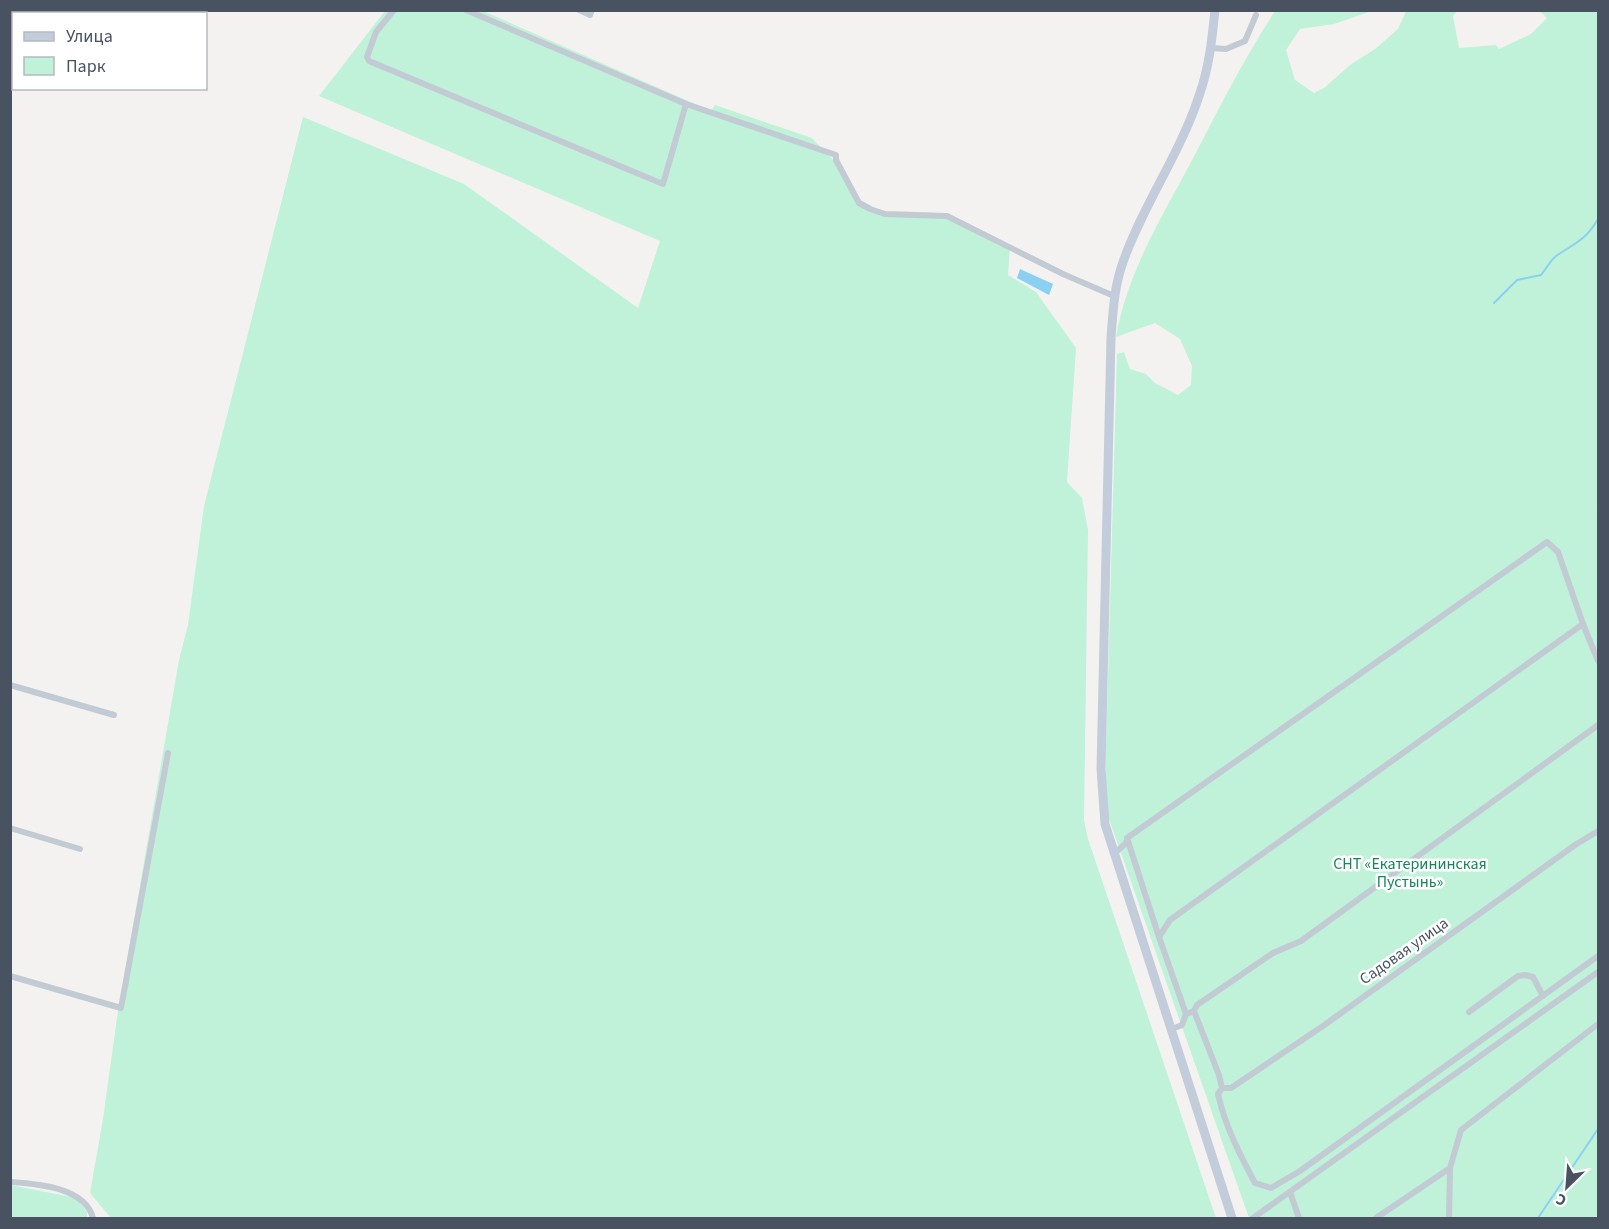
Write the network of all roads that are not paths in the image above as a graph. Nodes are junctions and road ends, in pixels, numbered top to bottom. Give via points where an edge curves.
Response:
1 (394, 10) edge
2 (466, 10) edge
3 (579, 10) edge
4 (592, 10) edge
5 (1215, 10) edge
6 (1256, 15) dead end
7 (1211, 48) junction
8 (686, 104) junction
9 (1114, 296) junction
10 (1583, 624) junction
11 (1596, 643) edge
12 (1599, 661) edge
13 (10, 685) edge
14 (114, 715) dead end
15 (1599, 724) edge
16 (168, 753) dead end
17 (10, 828) edge
18 (1599, 831) edge
19 (1127, 838) junction
20 (80, 849) dead end
21 (1115, 853) junction
22 (1158, 937) junction
23 (1599, 956) edge
24 (1599, 972) edge
25 (10, 976) edge
26 (1544, 996) junction
27 (1194, 1011) junction
28 (1468, 1012) dead end
29 (1186, 1014) junction
30 (1599, 1024) edge
31 (1172, 1029) junction
32 (1222, 1088) junction
33 (1450, 1168) junction
34 (10, 1182) edge
35 (1290, 1192) junction
36 (93, 1218) edge
37 (1232, 1218) edge
38 (1253, 1218) edge
39 (1299, 1218) edge
40 (1376, 1218) edge
41 (1449, 1218) edge

1 - 8 street via 376,32 369,61 663,184
2 - 8 street
3 - 4 street via 590,15
5 - 7 main road
6 - 7 street via 1245,41 1226,49
7 - 9 main road via 1199,97 1131,241
8 - 9 street via 836,156 859,203 870,209 885,214 947,216
9 - 21 main road via 1101,769 1106,824
10 - 11 street
10 - 19 street via 1558,552 1547,542
10 - 22 street via 1170,920
11 - 12 street
13 - 14 street
15 - 27 street via 1301,941 1273,952 1197,1005
16 - 25 street via 121,1008
17 - 20 street
18 - 32 street, Садовая улица via 1323,1026 1231,1088
19 - 21 street
19 - 22 street
21 - 31 main road
22 - 29 street
23 - 26 street
24 - 35 street
26 - 28 street via 1533,977 1518,976
26 - 32 street via 1271,1188 1255,1183 1239,1153 1221,1108 1218,1094
27 - 29 street
27 - 32 street
29 - 31 street via 1182,1025
30 - 33 street via 1461,1130
31 - 37 main road
33 - 40 street
33 - 41 street
34 - 36 street via 71,1194 84,1203
35 - 38 street
35 - 39 street

